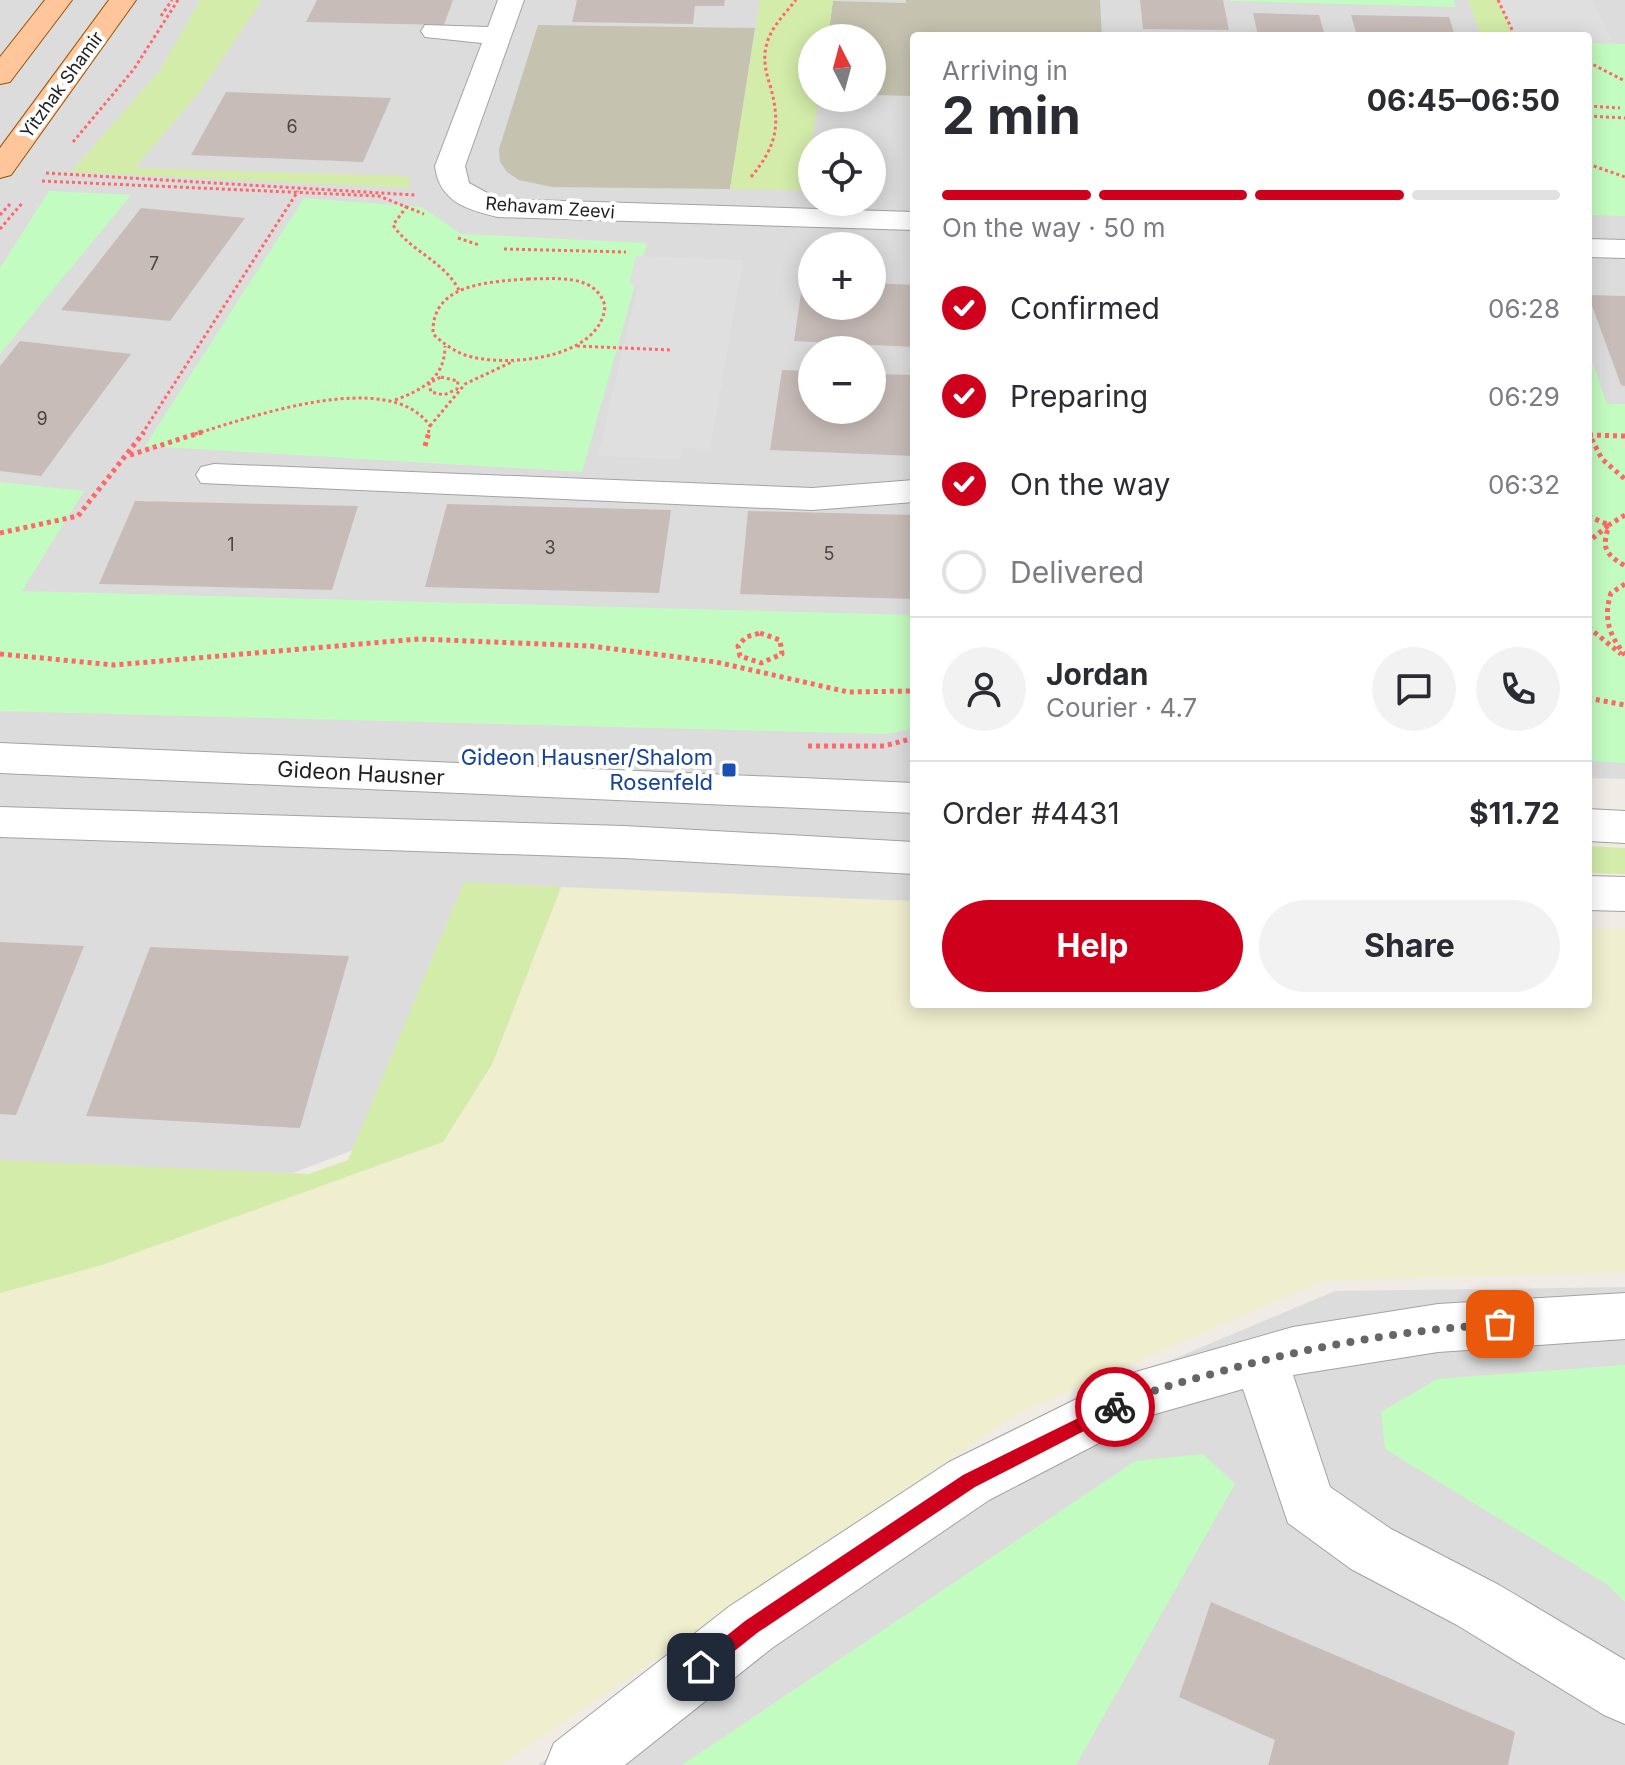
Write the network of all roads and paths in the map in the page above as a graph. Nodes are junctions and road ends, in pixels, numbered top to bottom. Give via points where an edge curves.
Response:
1 (59, 0) edge
2 (178, 0) edge
3 (511, 0) edge
4 (796, 0) edge
5 (1498, 0) edge
6 (123, 4) edge
7 (435, 31) dead end
8 (1513, 32) edge
9 (500, 33) junction
10 (1592, 64) edge
11 (0, 76) edge
12 (1625, 81) edge
13 (1592, 106) edge
14 (1622, 106) edge
15 (1602, 115) junction
16 (1592, 116) edge
17 (1625, 118) edge
18 (67, 150) dead end
19 (57, 162) dead end
20 (1592, 165) edge
21 (0, 169) edge
22 (37, 172) dead end
23 (47, 173) junction
24 (1625, 177) edge
25 (298, 191) junction
26 (30, 193) dead end
27 (426, 201) dead end
28 (407, 206) junction
29 (721, 216) junction
30 (818, 219) junction
31 (910, 221) edge
32 (433, 223) dead end
33 (0, 229) edge
34 (455, 236) dead end
35 (910, 238) edge
36 (592, 244) dead end
37 (637, 246) dead end
38 (489, 247) dead end
39 (498, 248) dead end
40 (1592, 248) edge
41 (1625, 249) edge
42 (628, 251) dead end
43 (459, 290) junction
44 (445, 345) junction
45 (576, 345) junction
46 (672, 350) dead end
47 (524, 359) junction
48 (432, 380) junction
49 (457, 389) junction
50 (390, 401) junction
51 (430, 426) junction
52 (1592, 434) edge
53 (1625, 436) edge
54 (1592, 441) edge
55 (129, 455) junction
56 (214, 475) dead end
57 (1625, 479) edge
58 (415, 483) junction
59 (910, 491) edge
60 (1625, 515) edge
61 (1592, 518) edge
62 (1609, 525) junction
63 (0, 533) edge
64 (1592, 539) edge
65 (1625, 566) edge
66 (1625, 584) edge
67 (1592, 630) edge
68 (0, 654) edge
69 (1625, 656) edge
70 (749, 665) junction
71 (910, 691) edge
72 (1592, 699) edge
73 (1625, 705) edge
74 (0, 758) edge
75 (910, 777) edge
76 (754, 791) junction
77 (910, 798) edge
78 (0, 822) edge
79 (1592, 825) edge
80 (1625, 827) edge
81 (910, 858) edge
82 (1592, 893) edge
83 (1625, 894) edge
84 (1625, 1316) edge
85 (1261, 1360) junction
86 (1625, 1694) edge
87 (576, 1765) edge

1 - 11 main road
2 - 18 path via 134,69
3 - 9 street, Rehavam Zeevi
4 - 29 path via 764,48 780,114 779,137
5 - 8 path
6 - 21 main road, Yitzhak Shamir
7 - 9 street
9 - 29 street, Rehavam Zeevi via 450,166 450,180 459,192 498,208
10 - 12 path
13 - 14 path
14 - 15 path
15 - 16 path
15 - 17 path
19 - 23 path
20 - 24 path
22 - 23 path
23 - 25 path via 40,181
23 - 27 path via 393,191
25 - 28 path via 379,196
25 - 55 path
26 - 33 path
28 - 32 path
28 - 43 path via 393,225 396,232 429,252
29 - 30 street, Rehavam Zeevi
30 - 31 street, Rehavam Zeevi
30 - 35 street, Rehavam Zeevi
34 - 38 path
36 - 37 path
39 - 42 path
40 - 41 street
43 - 44 path via 434,315 433,334
43 - 45 path via 528,279 588,284 604,299 604,320
44 - 47 path via 480,358
44 - 48 path via 446,365
45 - 46 path
45 - 47 path
47 - 49 path via 479,373
48 - 49 path via 452,378 458,381
48 - 49 path via 428,389 434,394
48 - 50 path via 413,394
49 - 51 path
50 - 51 path via 414,408
50 - 55 path via 299,406
51 - 58 path
52 - 53 path
54 - 57 path via 1602,459
55 - 63 path via 78,516
56 - 58 street
58 - 59 street via 812,499
60 - 62 path
61 - 62 path
62 - 64 path
62 - 65 path via 1603,546
66 - 69 path via 1611,593 1606,618
67 - 69 path
68 - 70 path via 114,665 419,639 591,646
70 - 70 path via 738,650 746,637 768,634 783,644 778,658
70 - 71 path via 848,692
72 - 73 path
74 - 76 street, Gideon Hausner
75 - 76 street
76 - 77 street, Gideon Hausner
78 - 81 street via 624,842
79 - 80 street
82 - 83 street
84 - 85 street via 1438,1328
85 - 86 street via 1308,1504 1371,1549 1478,1605
85 - 87 street via 1144,1392 969,1481 751,1627

